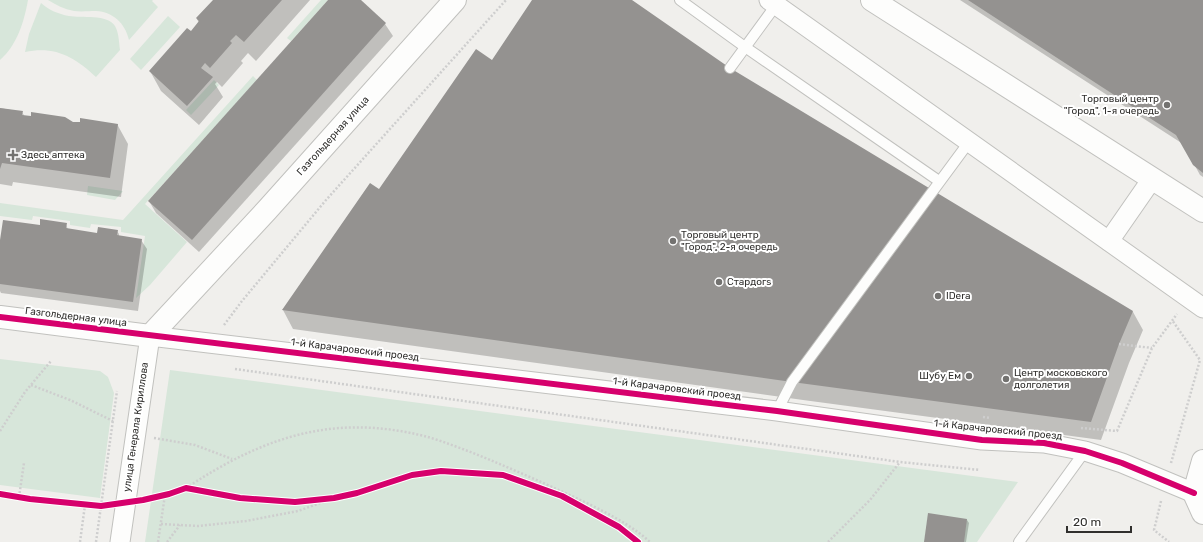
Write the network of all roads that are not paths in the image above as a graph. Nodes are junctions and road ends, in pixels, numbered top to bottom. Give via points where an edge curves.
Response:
1 (455, 0) edge
2 (680, 0) edge
3 (872, 0) edge
4 (773, 2) edge
5 (745, 47) junction
6 (730, 68) dead end
7 (969, 142) junction
8 (1152, 179) junction
9 (939, 181) junction
10 (1203, 211) edge
11 (1109, 241) junction
12 (1196, 303) edge
13 (0, 317) edge
14 (150, 336) junction
15 (777, 411) junction
16 (1085, 451) junction
17 (1203, 461) edge
18 (1194, 493) junction
19 (1203, 513) edge
20 (120, 542) edge
21 (1019, 542) edge

1 - 14 street, Газгольдерная улица
2 - 5 lane
3 - 8 street
4 - 5 lane
4 - 7 street
5 - 6 lane
5 - 9 lane
7 - 9 lane
7 - 11 street
8 - 10 street
8 - 11 street
9 - 15 lane via 792,382
11 - 12 street
13 - 14 street, Газгольдерная улица
14 - 15 street, 1-й Карачаровский проезд
14 - 20 street, улица Генерала Кириллова
15 - 16 street, 1-й Карачаровский проезд via 982,440 1044,443
16 - 18 street, 1-й Карачаровский проезд via 1122,463
16 - 21 lane
17 - 18 street
18 - 19 street

